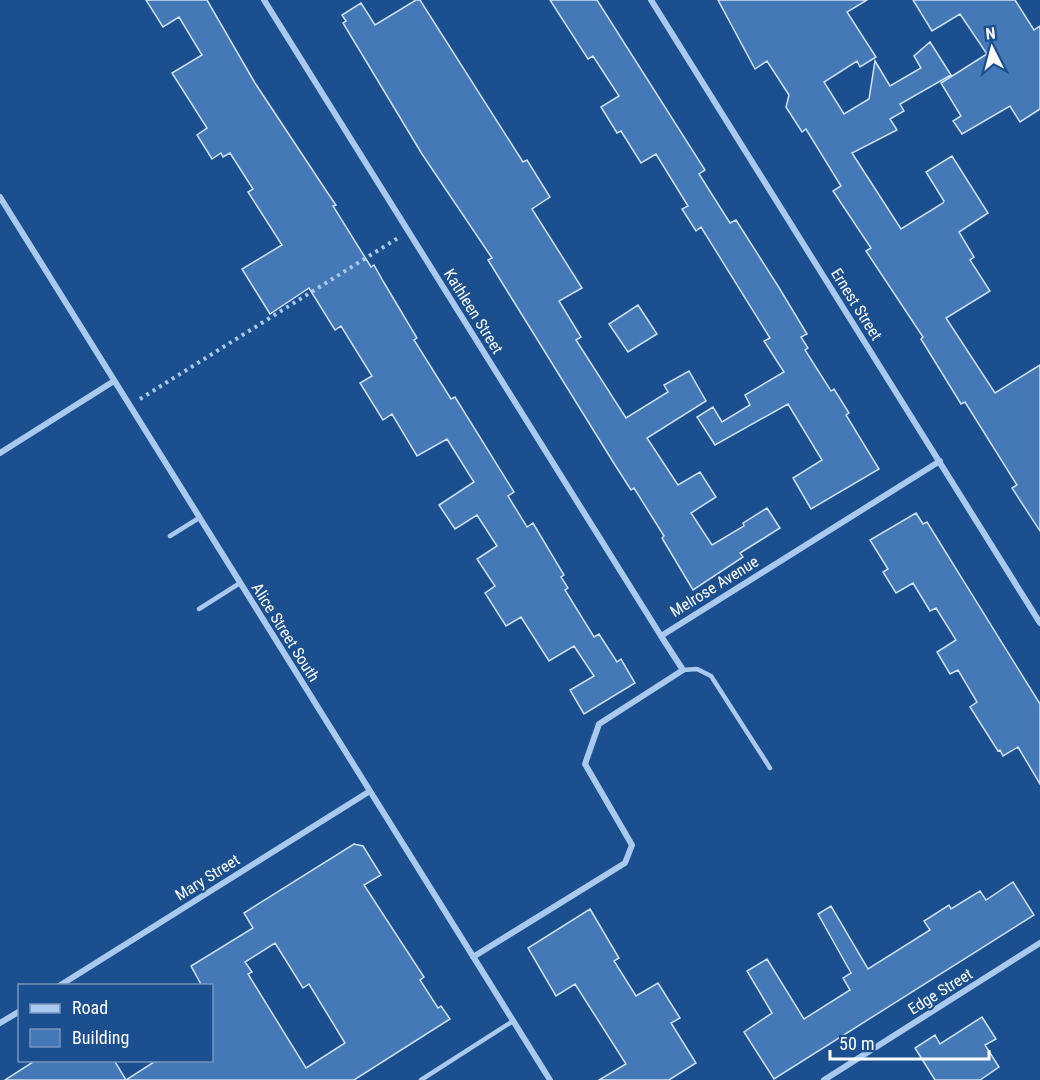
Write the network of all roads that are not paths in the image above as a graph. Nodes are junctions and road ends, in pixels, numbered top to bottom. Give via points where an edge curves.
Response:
1 (264, 0) edge
2 (651, 0) edge
3 (0, 197) edge
4 (114, 381) junction
5 (0, 453) edge
6 (940, 461) junction
7 (199, 518) junction
8 (170, 536) dead end
9 (240, 583) junction
10 (199, 609) dead end
11 (1040, 623) edge
12 (661, 636) junction
13 (683, 670) junction
14 (770, 768) dead end
15 (370, 791) junction
16 (1040, 944) edge
17 (473, 957) junction
18 (63, 984) edge
19 (18, 1012) edge
20 (513, 1021) junction
21 (0, 1023) edge
22 (826, 1079) edge
23 (422, 1080) edge
24 (550, 1080) edge

1 - 12 street, Kathleen Street
2 - 6 street, Ernest Street
3 - 4 street, Alice Street South
4 - 5 street
4 - 7 street, Alice Street South
6 - 11 street, Ernest Street
6 - 12 street, Melrose Avenue
7 - 8 lane
7 - 9 street, Alice Street South
9 - 10 lane
9 - 15 street, Alice Street South
12 - 13 street, Melrose Avenue
13 - 14 lane via 697,669 711,676
13 - 17 street via 599,724 585,764 632,845 626,863
15 - 17 street, Alice Street South
15 - 18 street, Mary Street
16 - 22 street, Edge Street
17 - 20 street, Alice Street South
19 - 21 street
20 - 23 lane
20 - 24 street, Alice Street South

